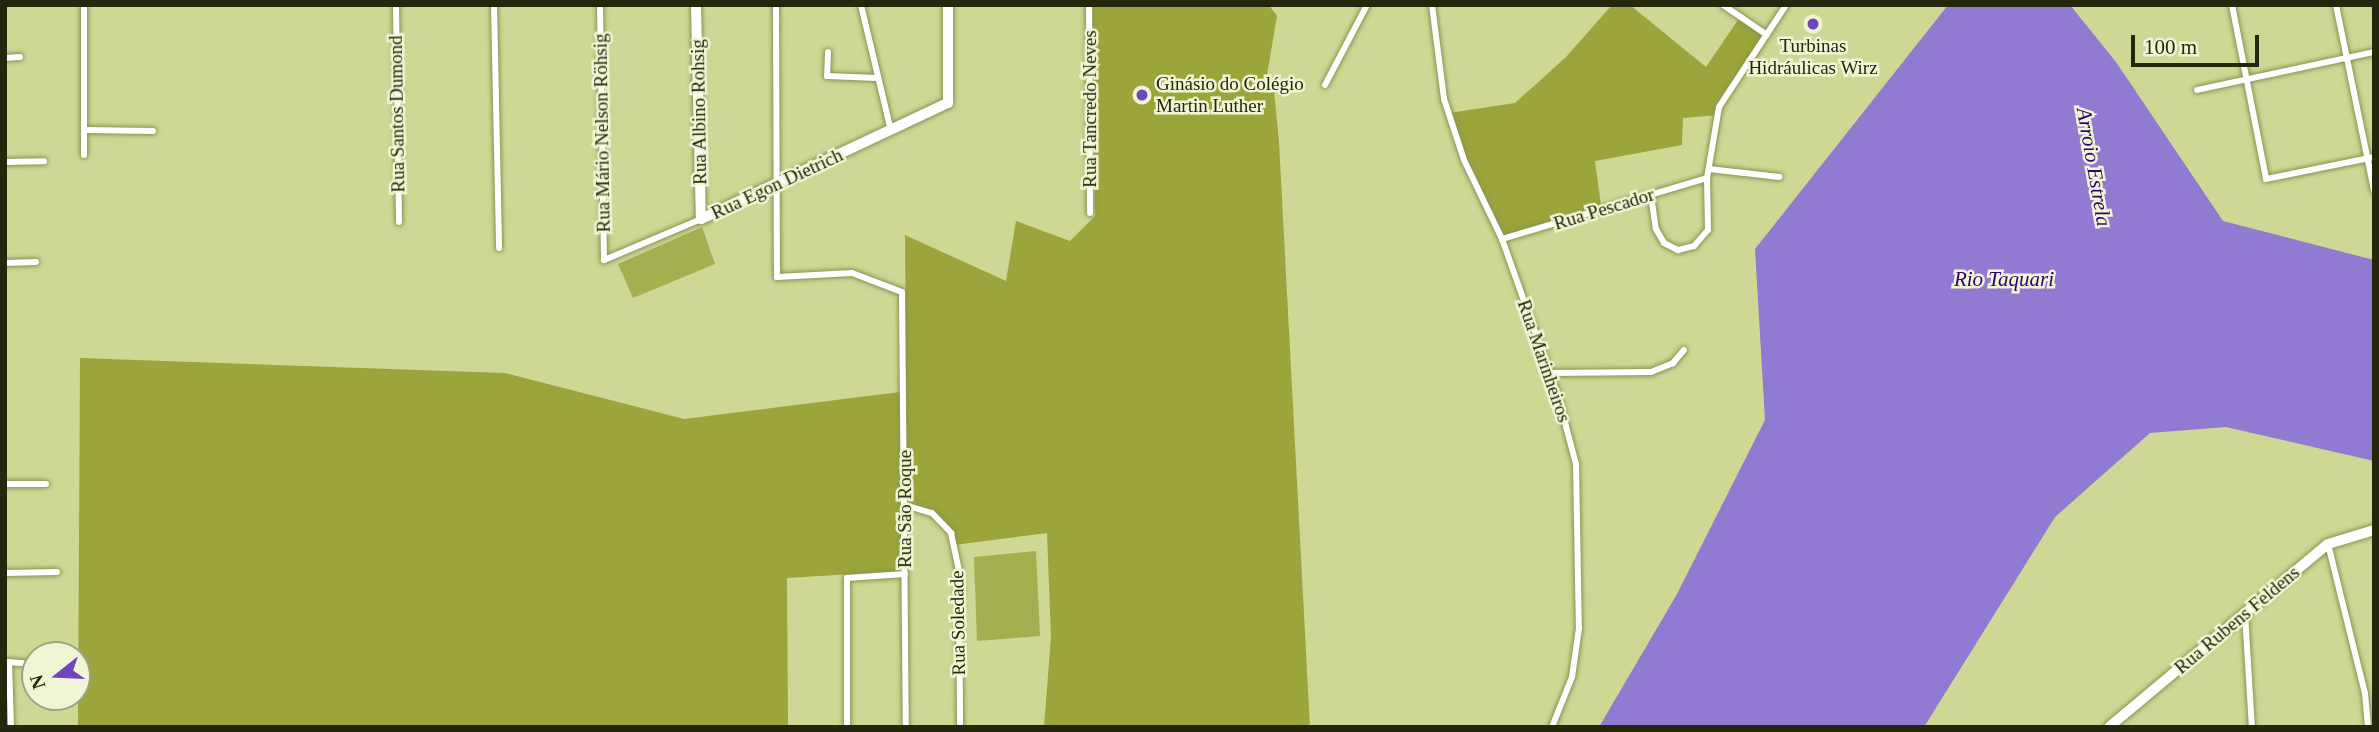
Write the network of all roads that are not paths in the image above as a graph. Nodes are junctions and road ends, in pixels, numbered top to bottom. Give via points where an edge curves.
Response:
1 (84, 5) edge
2 (396, 5) edge
3 (494, 5) edge
4 (600, 5) edge
5 (696, 5) edge
6 (776, 5) edge
7 (861, 5) edge
8 (948, 5) edge
9 (1089, 5) edge
10 (1367, 5) edge
11 (1432, 5) edge
12 (1723, 5) edge
13 (1786, 5) edge
14 (2232, 5) edge
15 (2336, 5) edge
16 (1767, 35) junction
17 (828, 52) dead end
18 (2374, 52) edge
19 (20, 57) dead end
20 (2347, 57) junction
21 (5, 58) edge
22 (877, 78) junction
23 (2246, 79) junction
24 (1325, 85) dead end
25 (2197, 90) dead end
26 (85, 130) junction
27 (153, 131) dead end
28 (891, 131) junction
29 (84, 155) dead end
30 (2371, 158) edge
31 (44, 161) dead end
32 (5, 162) edge
33 (1709, 169) junction
34 (1780, 177) dead end
35 (1707, 178) junction
36 (777, 184) junction
37 (2374, 190) edge
38 (1651, 195) junction
39 (1090, 213) dead end
40 (701, 219) junction
41 (399, 222) dead end
42 (1502, 239) junction
43 (499, 248) dead end
44 (604, 260) joint
45 (36, 262) dead end
46 (5, 263) edge
47 (1684, 350) dead end
48 (1549, 373) junction
49 (5, 484) edge
50 (46, 484) dead end
51 (905, 505) junction
52 (2374, 530) edge
53 (2328, 544) junction
54 (57, 572) dead end
55 (5, 573) edge
56 (905, 574) junction
57 (2245, 614) junction
58 (7, 662) edge
59 (11, 727) edge
60 (847, 727) edge
61 (906, 727) edge
62 (960, 727) edge
63 (1552, 727) edge
64 (2109, 727) edge
65 (2252, 727) edge
66 (2368, 727) edge

1 - 26 street
2 - 41 street, Rua Santos Dumond
3 - 43 street
4 - 44 street, Rua Mário Nelson Röhsig
5 - 40 street, Rua Albino Rohsig
6 - 36 street
7 - 22 street
8 - 28 street, Rua Egon Dietrich via 948,103
9 - 39 street, Rua Tancredo Neves
10 - 24 street
11 - 42 street, Rua Marinheiros via 1444,99 1464,160
12 - 16 street
13 - 16 street
14 - 23 street
15 - 20 street
16 - 33 street via 1720,107
17 - 22 street via 827,76
18 - 20 street
19 - 21 street
20 - 23 street
20 - 30 street
22 - 28 street
23 - 25 street
23 - 30 street via 2266,179
26 - 27 street
26 - 29 street
28 - 36 street, Rua Egon Dietrich
30 - 37 street
31 - 32 street
33 - 34 street
33 - 35 street
35 - 38 street, Rua Pescador
35 - 38 street via 1708,230 1694,246 1678,250 1664,243 1656,229
36 - 40 street, Rua Egon Dietrich
36 - 51 street, Rua São Roque via 777,277 852,273 902,292
38 - 42 street, Rua Pescador
40 - 44 street, Rua Egon Dietrich
42 - 48 street, Rua Marinheiros
45 - 46 street
47 - 48 street via 1673,363 1651,372
48 - 63 street, Rua Marinheiros via 1571,441 1580,503 1579,628 1572,677
49 - 50 street
51 - 56 street, Rua São Roque
51 - 62 street, Rua Soledade via 932,513 951,533 959,572
52 - 53 street, Rua Rubens Feldens
53 - 57 street, Rua Rubens Feldens
53 - 66 street via 2365,693
54 - 55 street
56 - 60 street via 847,578
56 - 61 street, Rua São Roque
57 - 64 street, Rua Rubens Feldens
57 - 65 street
58 - 59 street

